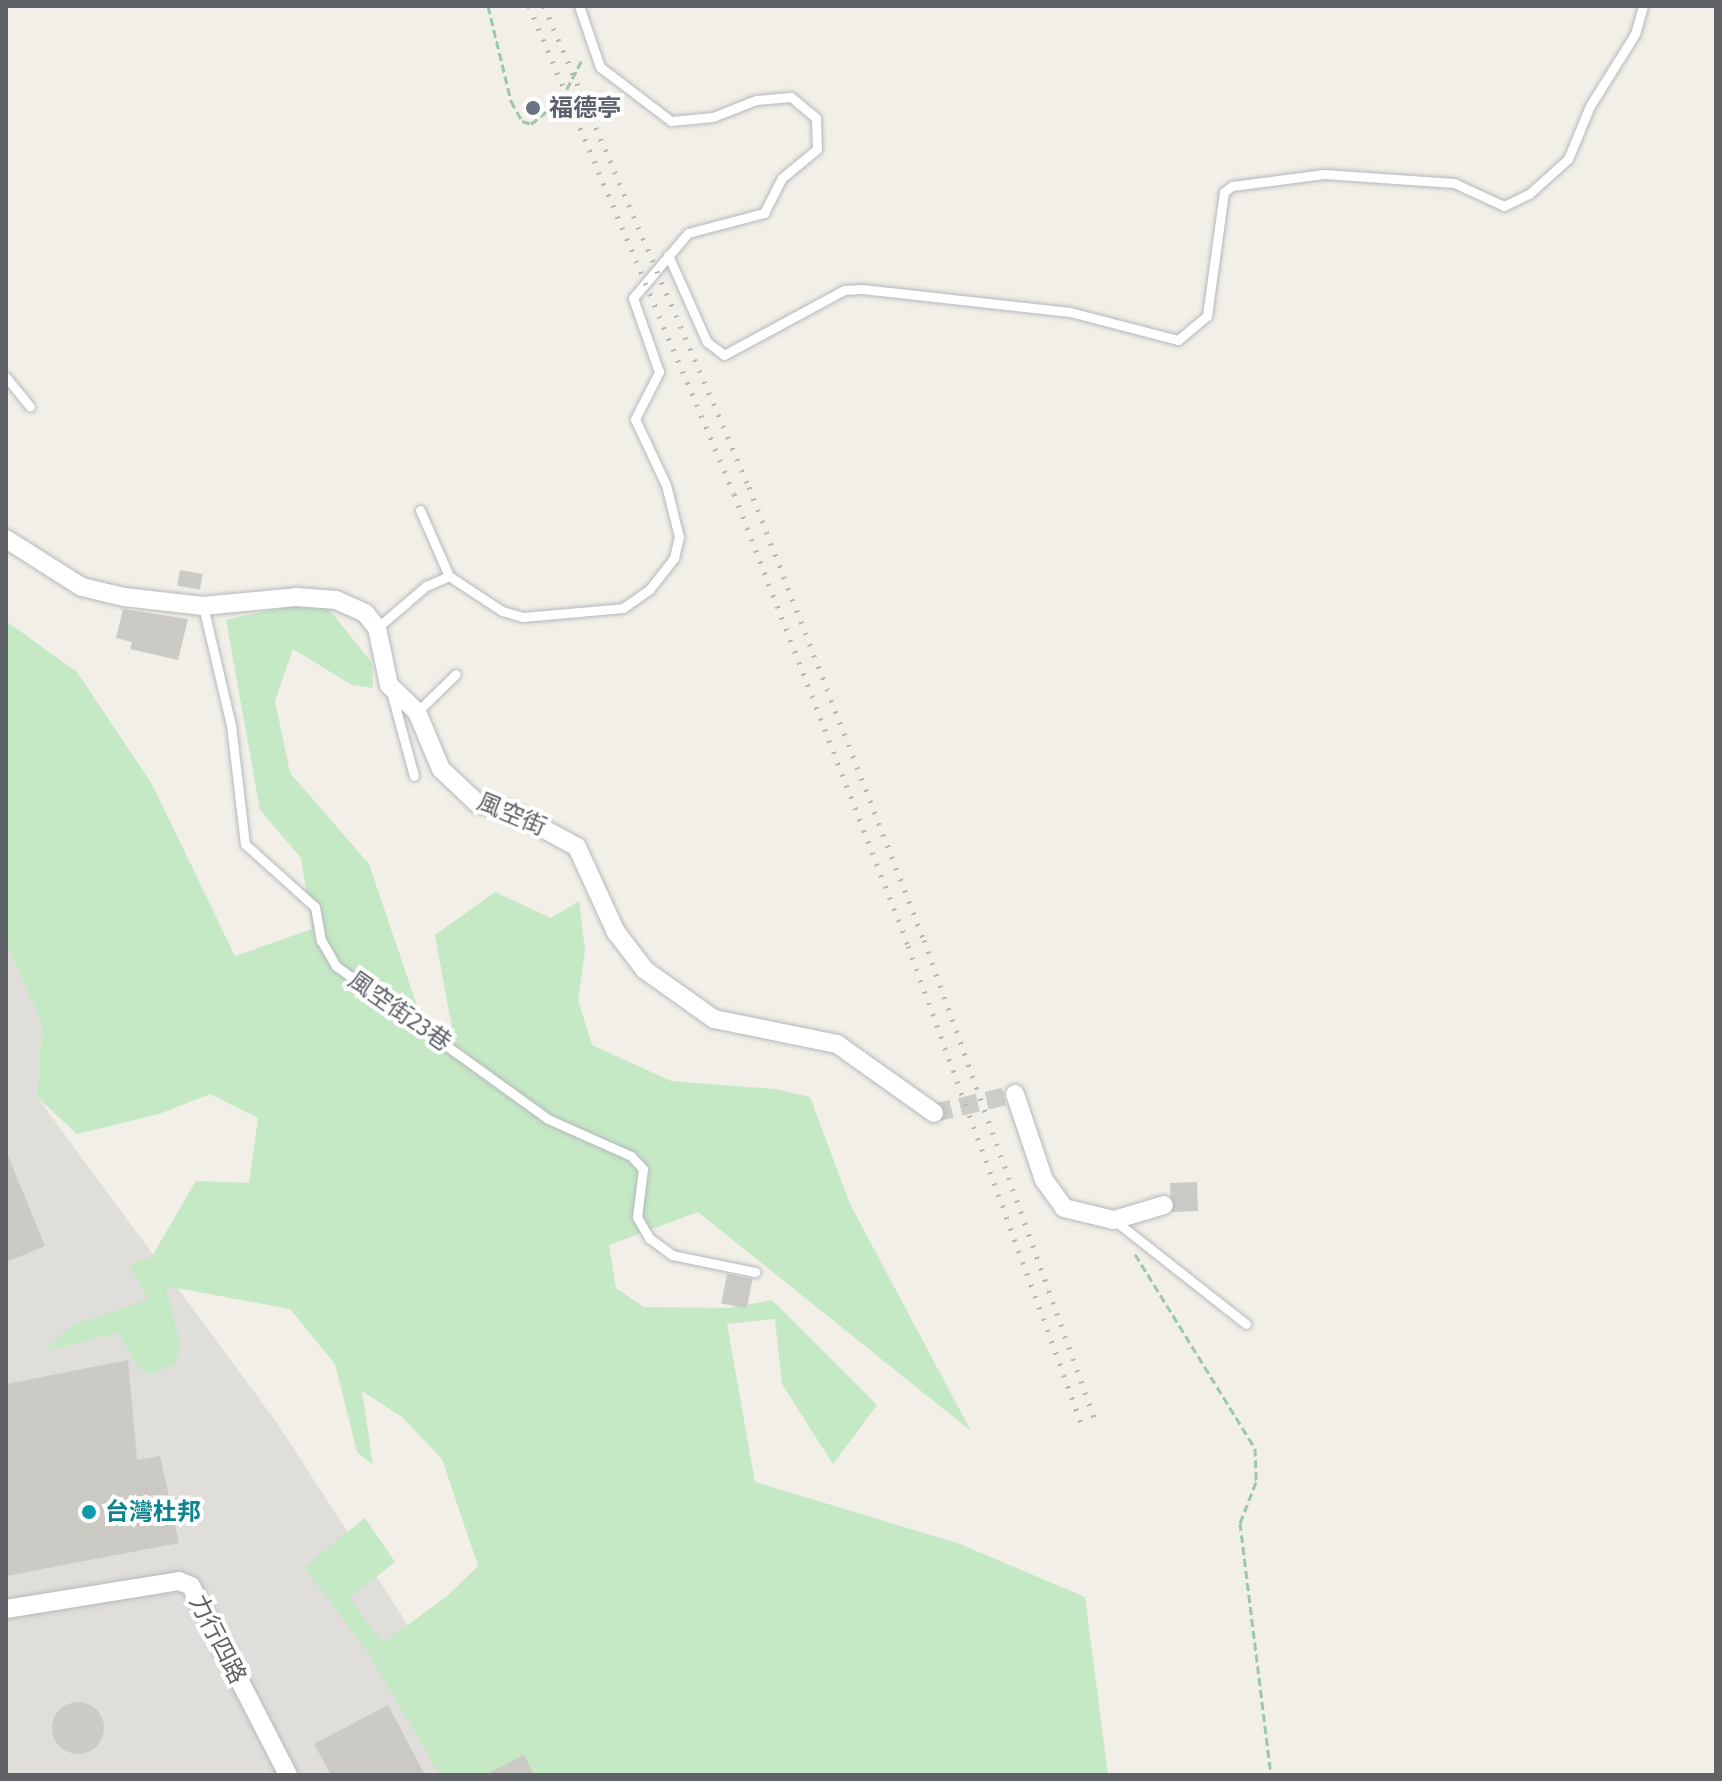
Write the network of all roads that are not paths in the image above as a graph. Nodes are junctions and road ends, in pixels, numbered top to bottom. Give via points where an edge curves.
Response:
1 (579, 6) edge
2 (1643, 6) edge
3 (668, 255) junction
4 (6, 377) edge
5 (30, 407) dead end
6 (420, 510) dead end
7 (6, 539) edge
8 (449, 576) junction
9 (203, 606) junction
10 (377, 628) junction
11 (456, 674) dead end
12 (389, 685) junction
13 (417, 712) junction
14 (414, 776) dead end
15 (1015, 1094) dead end
16 (934, 1113) dead end
17 (1164, 1205) dead end
18 (1114, 1220) junction
19 (755, 1272) dead end
20 (1246, 1324) dead end
21 (6, 1609) edge
22 (288, 1775) edge

1 - 3 lane via 600,67 671,121 713,117 756,100 791,97 816,118 817,149 782,178 764,213 703,226 688,233
2 - 3 lane via 1635,34 1590,106 1568,159 1529,194 1504,206 1454,183 1324,174 1232,186 1224,192 1207,316 1178,340 1070,312 862,289 844,290 724,355 707,342
3 - 8 lane via 633,298 659,372 635,419 666,485 679,537 674,558 649,590 623,608 548,618 502,611
4 - 5 lane
6 - 8 lane
7 - 9 street via 82,587 157,603
8 - 10 lane via 426,586
9 - 10 street via 296,597 336,600 365,613
9 - 19 lane, 風空街23巷 via 231,725 245,844 315,907 321,940 336,966 548,1119 631,1156 643,1169 637,1217 649,1238 672,1255
10 - 12 street
11 - 13 lane
12 - 13 street, 風空街
12 - 14 lane
13 - 16 street, 風空街 via 441,769 477,803 511,811 577,847 616,932 645,970 714,1019 837,1044
15 - 18 street via 1044,1180 1064,1208
17 - 18 street
18 - 20 lane
21 - 22 street, 力行四路 via 179,1581 191,1586

